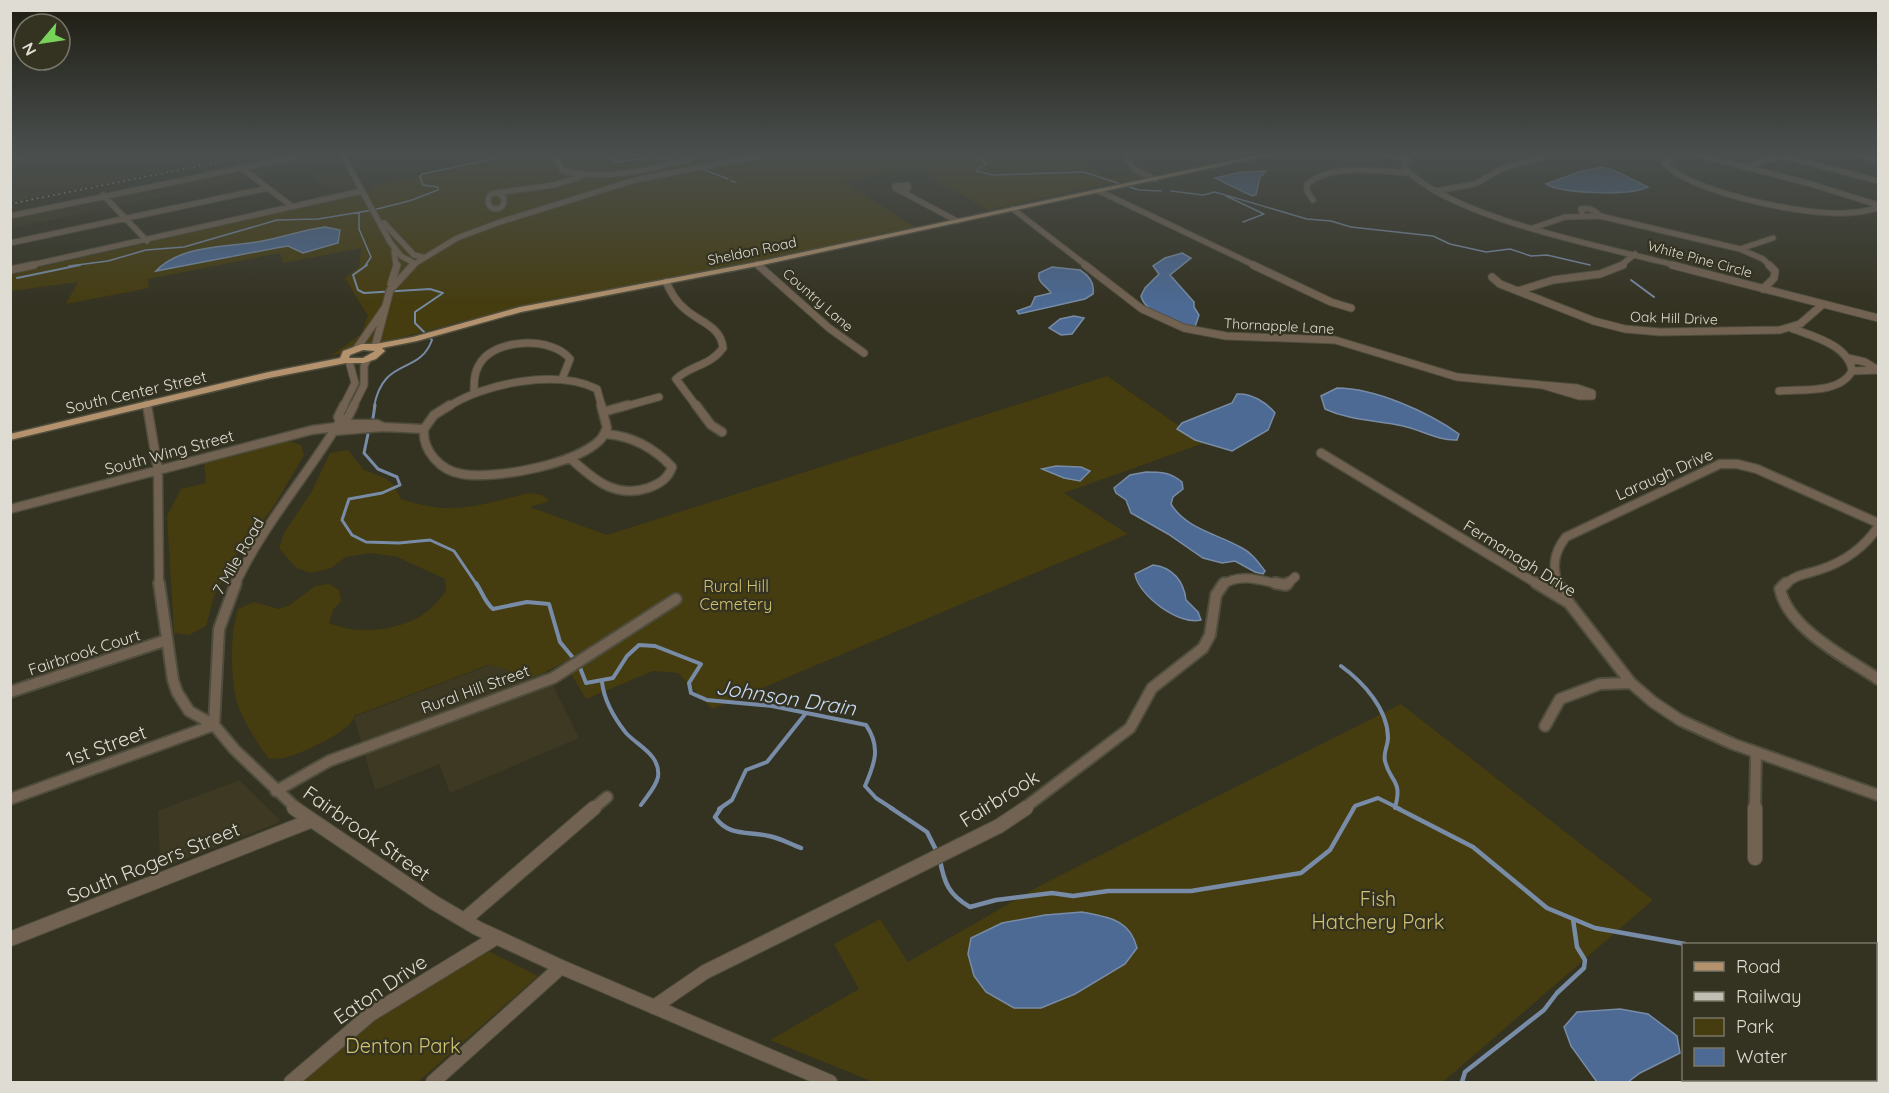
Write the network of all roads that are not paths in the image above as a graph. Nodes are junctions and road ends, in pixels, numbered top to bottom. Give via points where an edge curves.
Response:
1 (54, 205) edge
2 (114, 205) edge
3 (191, 205) edge
4 (290, 205) edge
5 (301, 205) edge
6 (370, 205) edge
7 (554, 205) edge
8 (927, 205) edge
9 (1032, 205) edge
10 (1128, 205) edge
11 (1471, 205) edge
12 (1780, 205) edge
13 (293, 207) junction
14 (1878, 207) edge
15 (1013, 209) junction
16 (375, 213) junction
17 (10, 214) edge
18 (127, 219) junction
19 (957, 221) junction
20 (1533, 228) junction
21 (1773, 238) dead end
22 (390, 240) junction
23 (147, 241) junction
24 (10, 243) edge
25 (1740, 249) junction
26 (1635, 254) junction
27 (422, 258) junction
28 (414, 263) junction
29 (757, 264) junction
30 (10, 270) edge
31 (1492, 277) dead end
32 (666, 282) junction
33 (390, 289) junction
34 (1763, 289) junction
35 (1518, 291) junction
36 (1822, 304) junction
37 (1351, 308) dead end
38 (384, 309) junction
39 (1878, 318) edge
40 (1791, 328) junction
41 (413, 339) junction
42 (376, 346) junction
43 (357, 348) junction
44 (864, 353) dead end
45 (347, 358) junction
46 (1848, 358) junction
47 (367, 360) junction
48 (1878, 370) edge
49 (1852, 371) junction
50 (562, 379) junction
51 (1542, 385) junction
52 (1779, 391) dead end
53 (474, 393) junction
54 (659, 397) dead end
55 (147, 404) junction
56 (603, 412) junction
57 (337, 426) junction
58 (424, 429) junction
59 (722, 432) dead end
60 (606, 434) junction
61 (10, 437) edge
62 (1321, 453) dead end
63 (570, 458) junction
64 (158, 470) junction
65 (10, 509) edge
66 (1878, 525) edge
67 (1295, 577) dead end
68 (676, 599) dead end
69 (1569, 603) junction
70 (167, 640) junction
71 (1878, 679) edge
72 (1631, 683) junction
73 (10, 692) edge
74 (214, 725) junction
75 (1545, 726) dead end
76 (1756, 753) junction
77 (276, 791) junction
78 (1878, 795) edge
79 (607, 797) dead end
80 (10, 800) edge
81 (310, 821) junction
82 (1755, 858) dead end
83 (464, 920) junction
84 (497, 937) junction
85 (10, 939) edge
86 (561, 967) junction
87 (654, 1008) junction
88 (291, 1083) edge
89 (433, 1083) edge
90 (830, 1083) edge

1 - 17 street
2 - 18 street
3 - 18 street
4 - 13 street
5 - 13 street
6 - 16 street
7 - 27 street via 457,238
8 - 19 street
9 - 15 main road, Sheldon Road
10 - 37 street
11 - 20 street, White Pine Circle
12 - 14 street via 1828,213
13 - 23 street
15 - 19 main road, Sheldon Road
15 - 51 street, Thornapple Lane via 1142,309 1181,327 1226,336 1335,340 1457,376
16 - 22 street
16 - 27 street via 414,255
18 - 23 street
18 - 24 street
19 - 29 main road, Sheldon Road
20 - 25 street via 1556,218 1600,216
20 - 26 street, White Pine Circle
21 - 25 street
22 - 28 street via 404,259
22 - 33 street via 397,264
23 - 30 street
25 - 34 street via 1763,259 1775,271 1774,278
26 - 34 street, White Pine Circle
26 - 35 street via 1613,272 1557,279
27 - 28 street
28 - 33 street
29 - 32 main road, Sheldon Road
29 - 44 street, Country Lane via 829,328
31 - 35 street, Oak Hill Drive
32 - 41 main road, Sheldon Road via 520,310
32 - 59 street via 681,307 722,338 723,348 716,358 676,380 711,425
33 - 38 street
34 - 36 street, White Pine Circle
35 - 40 street, Oak Hill Drive via 1594,321 1636,331
36 - 39 street, White Pine Circle
36 - 40 street, Oak Hill Drive via 1806,321
38 - 42 street
38 - 43 street
40 - 46 street via 1828,343
41 - 42 main road, Sheldon Road
41 - 42 main road via 384,341
42 - 43 main road
42 - 47 main road
43 - 45 main road
45 - 47 main road
45 - 55 main road, South Center Street
45 - 57 street, 7 Mile Road via 355,383
46 - 48 street
46 - 49 street
47 - 57 street, 7 Mile Road via 364,385 348,417
48 - 49 street
49 - 52 street via 1837,384
50 - 53 street
50 - 53 street via 569,366 567,355 538,344 516,343 499,348 480,362 474,375
50 - 56 street via 581,380 594,386
51 - 51 street, Thornapple Lane via 1579,396 1592,396 1577,388
53 - 58 street via 439,410
54 - 56 street
55 - 61 main road, South Center Street
55 - 64 street, Fairbrook Street
56 - 60 street
57 - 58 street, South Wing Street
57 - 64 street, South Wing Street
57 - 74 street, 7 Mile Road via 230,597 219,629
58 - 63 street via 423,440 431,454 446,469 460,474 488,475
60 - 63 street
60 - 63 street via 618,434 644,445 667,460 671,471 655,485 623,492 602,485
62 - 69 street, Fermanagh Drive
64 - 65 street, South Wing Street
64 - 70 street, Fairbrook Street via 159,588
66 - 69 street, Laraugh Drive via 1757,469 1720,464 1566,537 1556,550 1554,566 1557,583
66 - 71 street via 1862,547 1843,561 1785,582 1780,595 1786,610 1804,628
67 - 87 street, Fairbrook via 1286,585 1240,578 1223,583 1218,589 1208,641 1151,689 1130,728 999,826 705,972
68 - 77 street, Rural Hill Street via 568,671 329,760
69 - 72 street, Fermanagh Drive
70 - 73 street, Fairbrook Court
70 - 74 street, Fairbrook Street via 173,680 183,704
72 - 75 street via 1600,684 1560,699
72 - 76 street, Fermanagh Drive via 1680,720
74 - 77 street, Fairbrook Street
74 - 80 street, 1st Street
76 - 78 street, Fermanagh Drive
76 - 82 street
77 - 81 street, Fairbrook Street
79 - 83 street
81 - 83 street, Fairbrook Street
81 - 85 street, South Rogers Street
83 - 84 street, Fairbrook Street
84 - 86 street, Fairbrook Street
84 - 88 street, Eaton Drive via 371,1014
86 - 87 street, Fairbrook Street
86 - 89 street
87 - 90 street, Fairbrook Street

